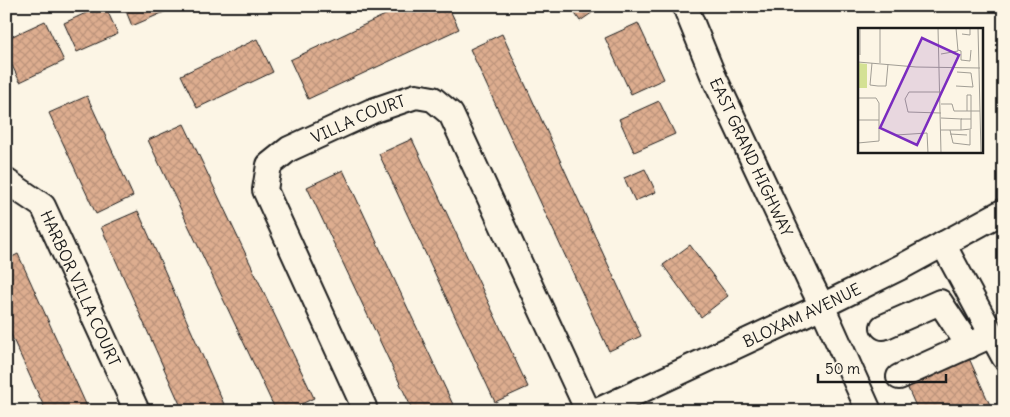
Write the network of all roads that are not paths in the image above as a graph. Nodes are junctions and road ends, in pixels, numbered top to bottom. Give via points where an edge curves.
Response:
1 (685, 6) edge
2 (6, 181) edge
3 (1004, 210) edge
4 (943, 244) junction
5 (822, 306) junction
6 (884, 327) dead end
7 (992, 335) junction
8 (969, 346) junction
9 (1004, 358) edge
10 (899, 377) dead end
11 (137, 411) edge
12 (364, 411) edge
13 (588, 411) edge
14 (597, 411) edge
15 (870, 411) edge

1 - 5 street, EAST GRAND HIGHWAY via 713,75
2 - 11 street, HARBOR VILLA COURT via 43,206
3 - 4 street, BLOXAM AVENUE
4 - 5 street, BLOXAM AVENUE
4 - 7 street
5 - 14 street, BLOXAM AVENUE
5 - 15 street, EAST GRAND HIGHWAY
6 - 8 street via 940,302
7 - 8 street
7 - 9 street
8 - 10 street
12 - 13 street, VILLA COURT via 265,190 269,165 289,149 372,111 416,96 433,99 451,114

